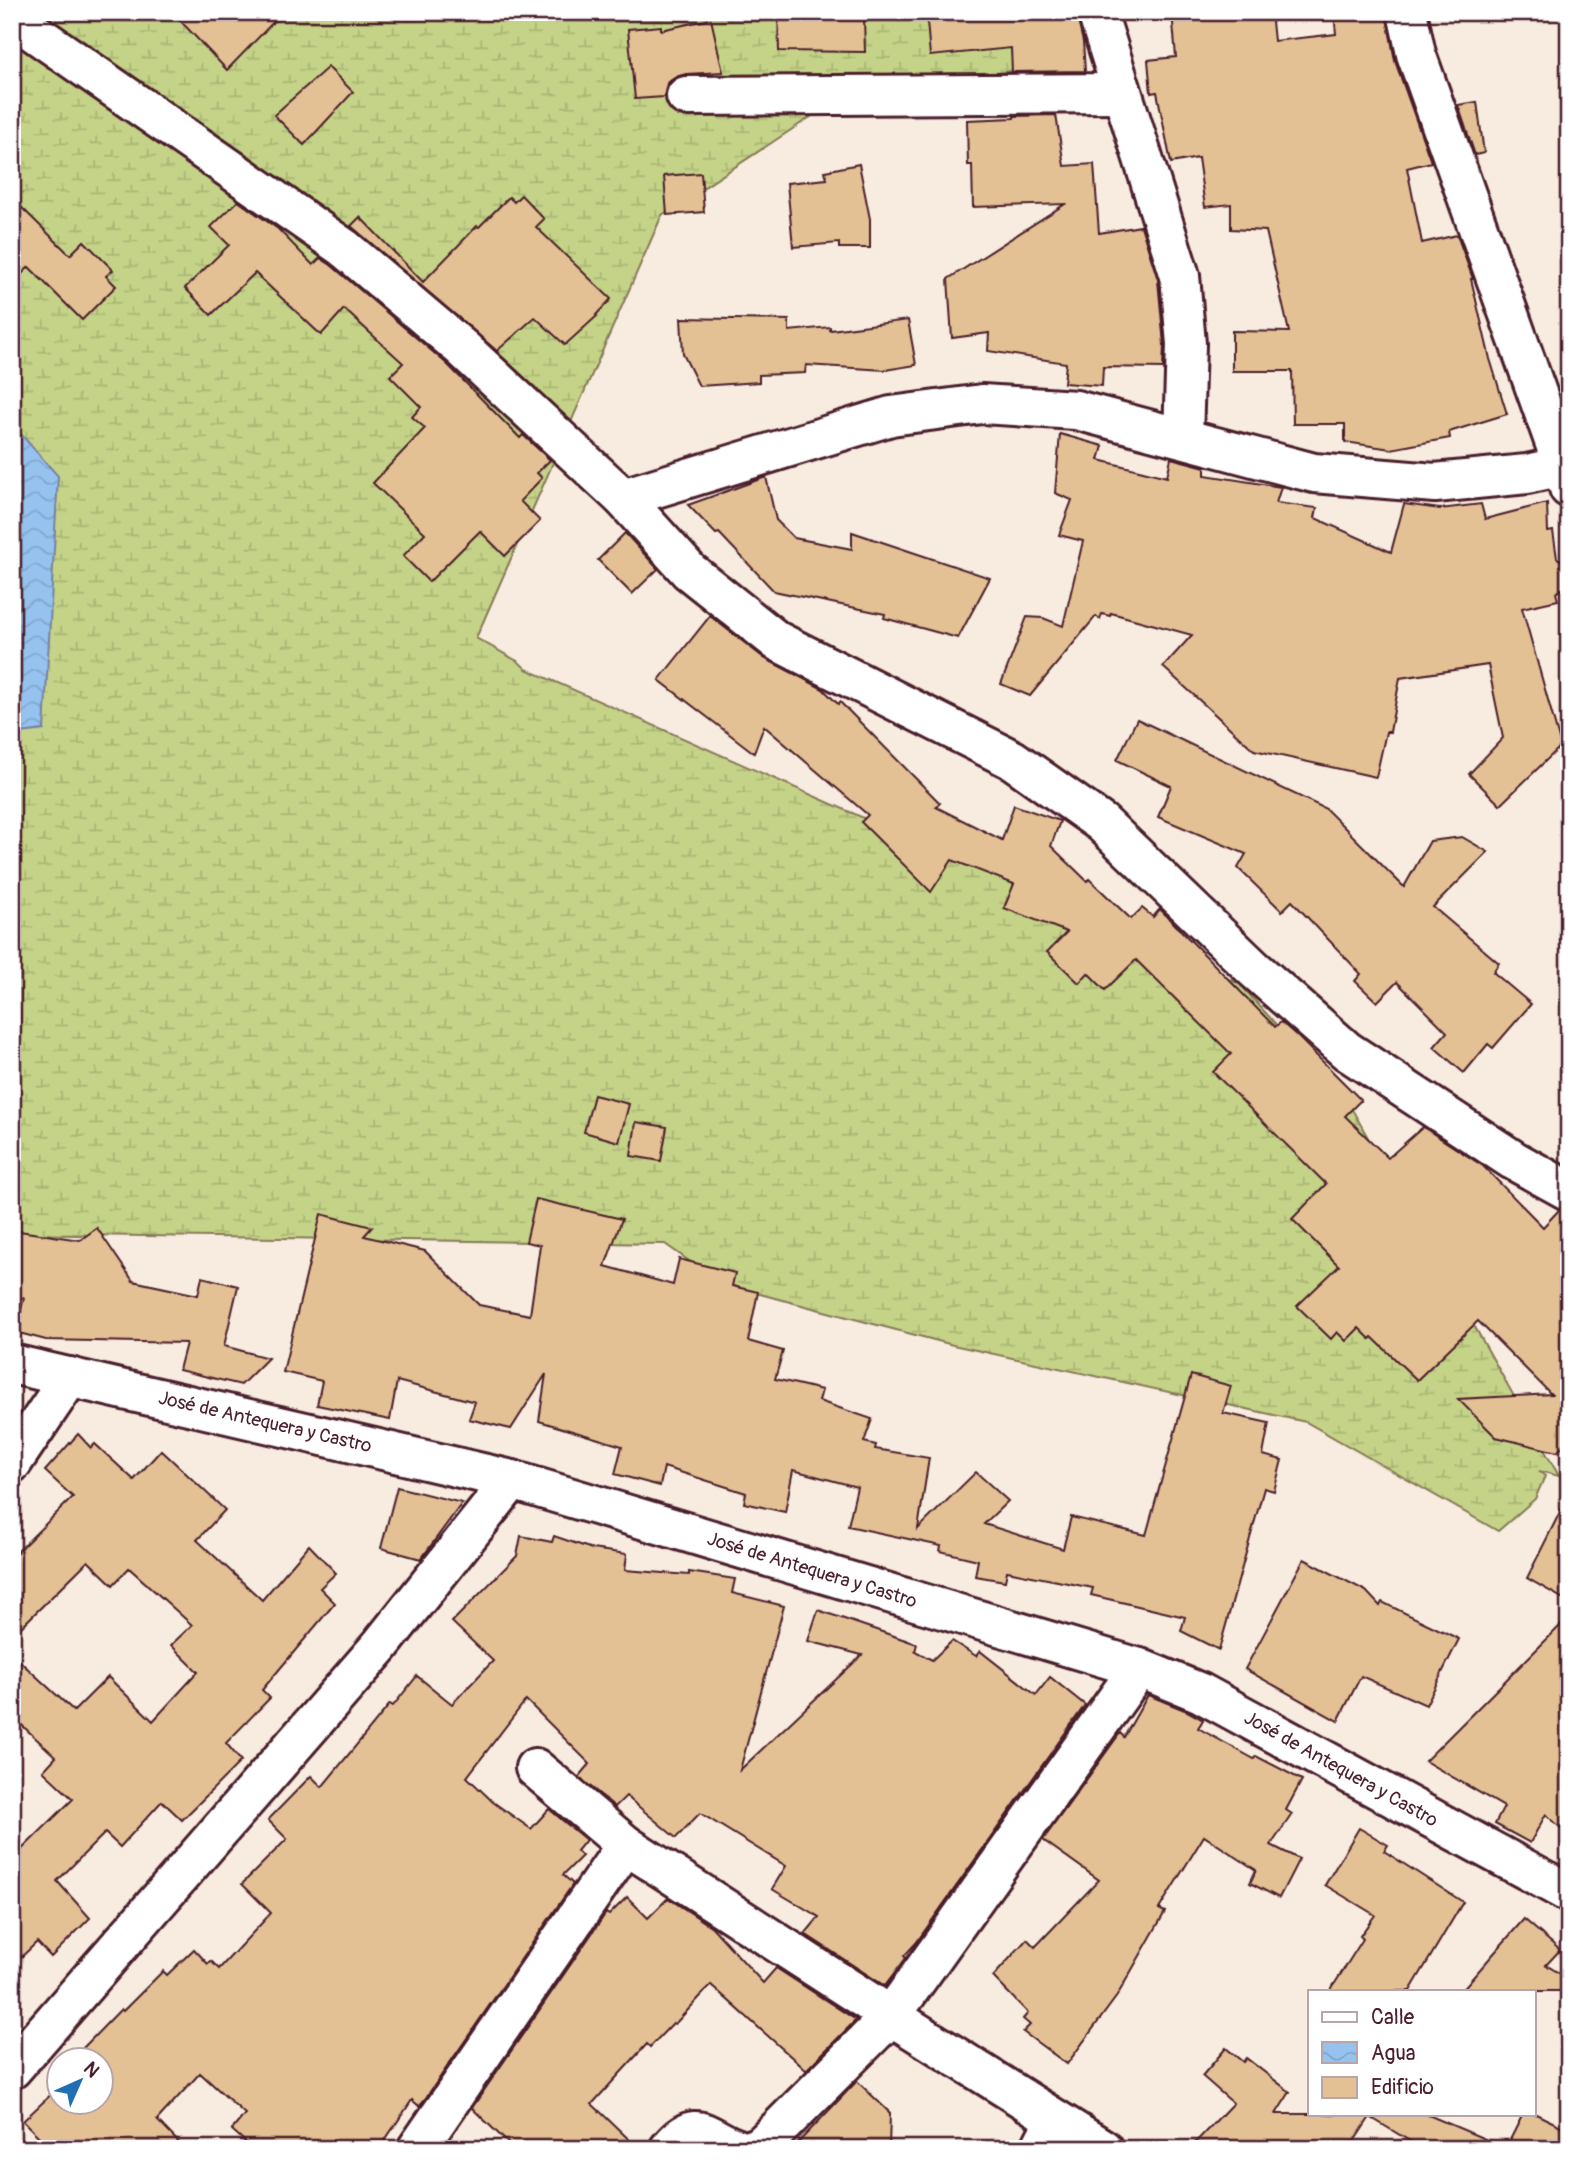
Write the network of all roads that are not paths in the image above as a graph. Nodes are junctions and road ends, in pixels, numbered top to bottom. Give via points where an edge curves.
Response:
1 (1097, 12) edge
2 (1407, 12) edge
3 (12, 16) edge
4 (1122, 93) junction
5 (686, 96) dead end
6 (1183, 437) junction
7 (1566, 477) edge
8 (623, 498) junction
9 (1569, 1191) edge
10 (12, 1364) edge
11 (70, 1377) junction
12 (12, 1463) edge
13 (512, 1480) junction
14 (1139, 1668) junction
15 (535, 1768) dead end
16 (626, 1845) junction
17 (1569, 1894) edge
18 (891, 2016) junction
19 (12, 2069) edge
20 (1047, 2135) edge
21 (417, 2149) edge
22 (669, 2149) edge
23 (738, 2149) edge
24 (753, 2149) edge
25 (1103, 2149) edge

1 - 4 street
2 - 7 street via 1416,54
3 - 8 street via 344,248 462,348
4 - 5 street
4 - 6 street via 1180,276 1186,344
6 - 7 street via 1314,473 1435,483 1527,474
6 - 8 street via 1076,410 982,404 891,416
8 - 9 street via 689,571 777,641 1013,760 1102,823 1347,1051 1513,1160
10 - 11 street, José de Antequera y Castro
11 - 12 street
11 - 13 street, José de Antequera y Castro
13 - 14 street, José de Antequera y Castro
13 - 19 street via 380,1646
14 - 17 street, José de Antequera y Castro via 1201,1693
14 - 18 street
15 - 16 street
16 - 18 street
16 - 21 street
18 - 20 street
18 - 24 street
20 - 25 street
22 - 23 street via 692,2129

